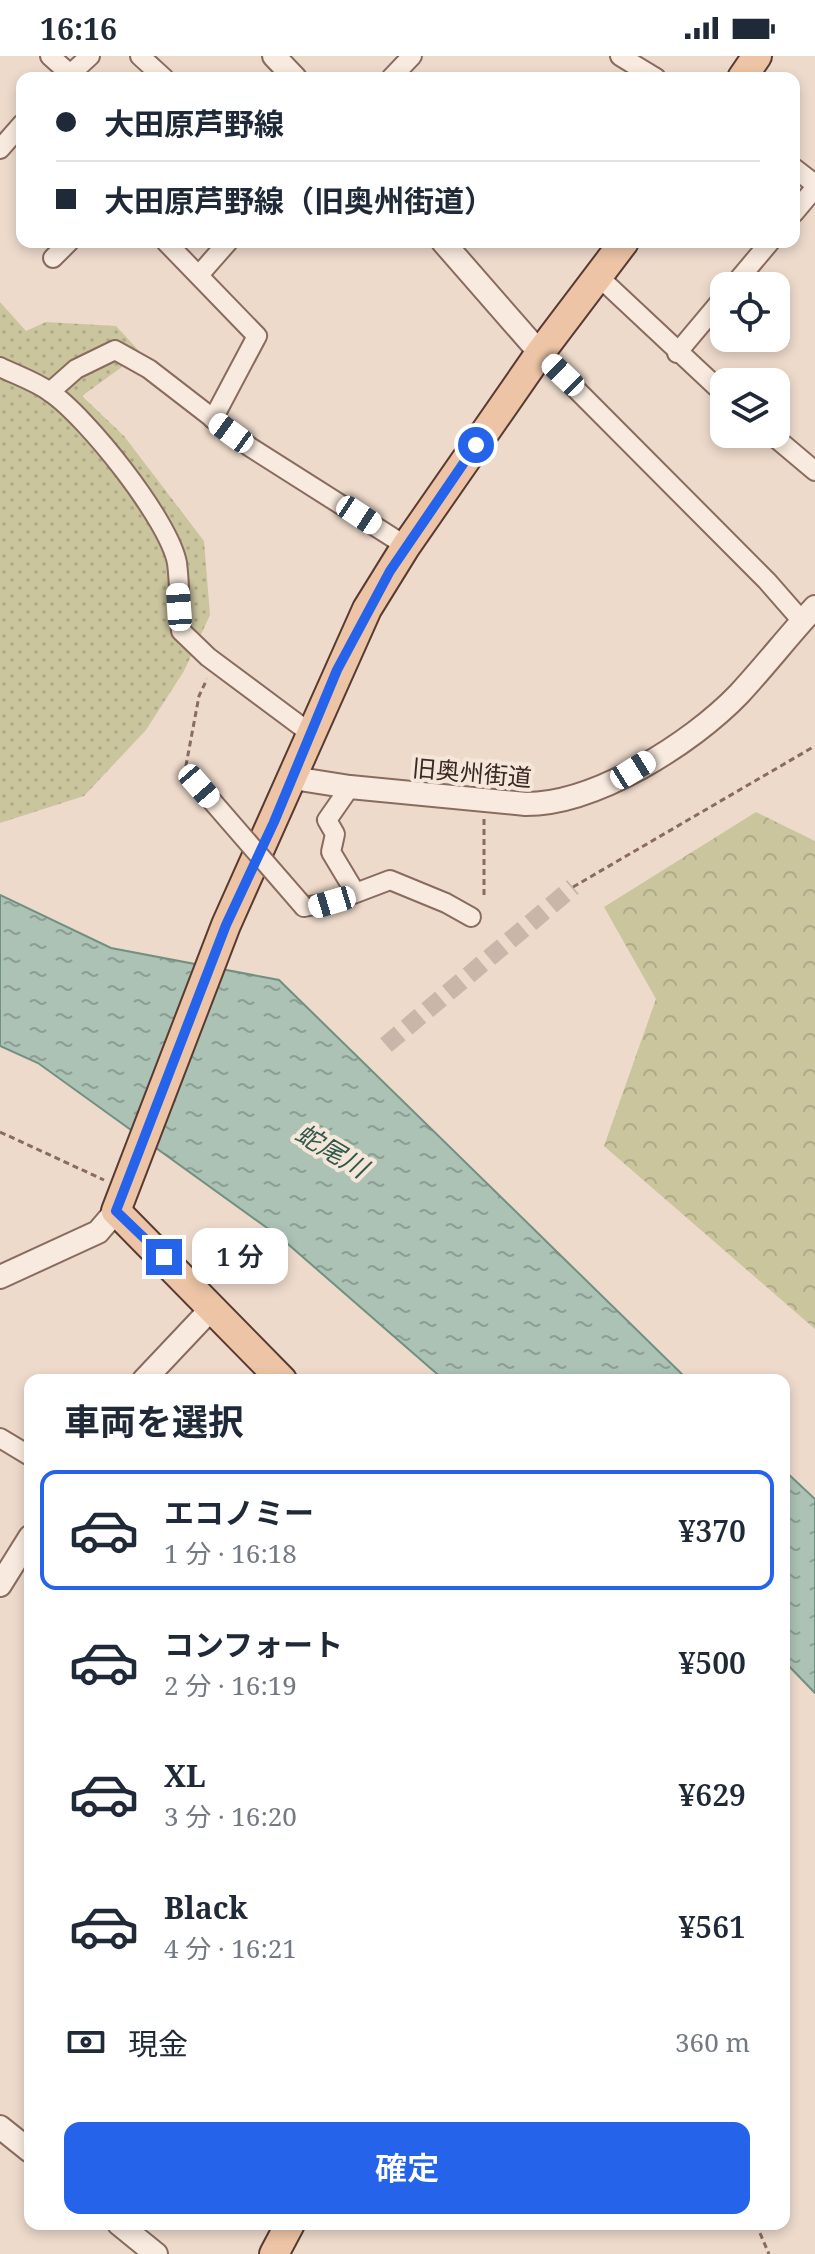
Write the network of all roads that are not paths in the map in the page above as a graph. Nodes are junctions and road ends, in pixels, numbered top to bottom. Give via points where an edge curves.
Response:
1 (50, 56) edge
2 (90, 56) edge
3 (140, 56) edge
4 (274, 56) edge
5 (412, 56) edge
6 (620, 56) edge
7 (64, 72) edge
8 (72, 72) edge
9 (157, 72) edge
10 (289, 72) edge
11 (397, 72) edge
12 (646, 72) edge
13 (16, 131) edge
14 (0, 149) edge
15 (815, 186) edge
16 (800, 205) edge
17 (63, 248) edge
18 (172, 248) edge
19 (223, 248) edge
20 (448, 248) edge
21 (620, 248) edge
22 (765, 248) edge
23 (53, 258) dead end
24 (745, 272) edge
25 (199, 275) junction
26 (599, 277) junction
27 (710, 314) edge
28 (540, 353) junction
29 (677, 353) junction
30 (0, 367) edge
31 (710, 382) edge
32 (50, 392) junction
33 (213, 419) junction
34 (788, 448) edge
35 (815, 471) edge
36 (406, 546) junction
37 (808, 614) edge
38 (310, 733) junction
39 (293, 778) junction
40 (199, 786) road end
41 (350, 787) junction
42 (355, 892) junction
43 (471, 917) dead end
44 (124, 1194) junction
45 (0, 1277) edge
46 (212, 1308) junction
47 (150, 1374) edge
48 (276, 1374) edge
49 (0, 1438) edge
50 (24, 1452) edge
51 (24, 1547) edge
52 (0, 1585) edge
53 (0, 2127) edge
54 (24, 2146) edge
55 (126, 2230) edge
56 (287, 2230) edge
57 (156, 2254) edge
58 (274, 2254) edge

1 - 7 street
2 - 8 street
3 - 9 street
4 - 10 street
5 - 11 street
6 - 12 street
13 - 14 street
15 - 16 street
17 - 23 street
18 - 25 street
19 - 25 street
20 - 28 street
21 - 26 main road
22 - 24 street
25 - 33 street via 257,336
26 - 28 main road
26 - 29 street
27 - 29 street
28 - 36 main road
28 - 37 street via 767,581
29 - 31 street
30 - 32 street
32 - 33 street via 76,369 115,350 149,369
32 - 38 street via 118,464 159,522 177,562 181,631
33 - 36 street
34 - 35 street
36 - 38 main road via 367,609
37 - 41 street, 旧奥州街道 via 737,696 680,741 578,798 551,804
38 - 39 main road
39 - 41 street, 旧奥州街道
39 - 44 main road via 226,925
40 - 42 street, bridge via 304,907
41 - 42 street via 327,820 335,834 331,852
42 - 43 street via 390,880
44 - 45 street via 108,1223 89,1237
44 - 46 main road
46 - 47 street
46 - 48 main road
49 - 50 street
51 - 52 street
53 - 54 street
55 - 57 street
56 - 58 main road

